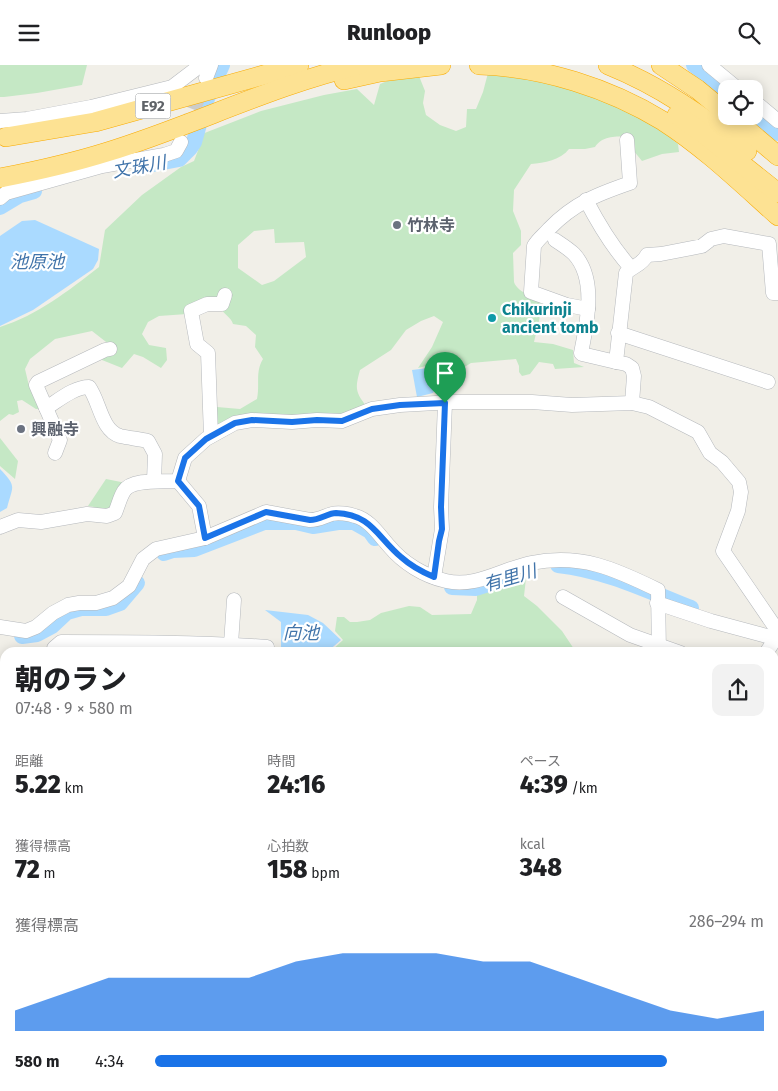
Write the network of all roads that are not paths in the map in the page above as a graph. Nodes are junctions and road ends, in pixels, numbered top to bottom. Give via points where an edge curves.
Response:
1 (263, 65) edge
2 (299, 65) edge
3 (359, 65) edge
4 (442, 65) edge
5 (479, 65) edge
6 (559, 65) edge
7 (608, 65) edge
8 (661, 65) edge
9 (203, 68) edge
10 (717, 68) edge
11 (626, 80) junction
12 (729, 80) edge
13 (718, 106) edge
14 (763, 108) edge
15 (140, 110) junction
16 (778, 121) edge
17 (741, 125) edge
18 (3, 129) edge
19 (627, 140) dead end
20 (135, 142) junction
21 (181, 142) tunnel mouth
22 (778, 156) edge
23 (778, 177) edge
24 (0, 179) edge
25 (778, 193) edge
26 (0, 198) edge
27 (586, 200) junction
28 (778, 216) edge
29 (556, 240) dead end
30 (631, 268) junction
31 (778, 293) edge
32 (225, 295) dead end
33 (588, 309) junction
34 (618, 333) junction
35 (110, 349) dead end
36 (616, 362) junction
37 (768, 381) dead end
38 (445, 403) junction
39 (632, 403) junction
40 (46, 408) junction
41 (211, 436) junction
42 (55, 453) dead end
43 (154, 481) junction
44 (178, 481) junction
45 (0, 527) edge
46 (205, 538) junction
47 (434, 577) junction
48 (563, 597) dead end
49 (658, 597) junction
50 (234, 601) dead end
51 (0, 627) edge
52 (777, 638) edge
53 (231, 644) junction
54 (55, 647) edge
55 (152, 647) edge
56 (267, 647) dead end
57 (654, 647) edge
58 (658, 647) edge

1 - 15 highway
2 - 15 highway, E92
3 - 20 highway, E92
4 - 20 highway via 408,67 351,79
5 - 28 highway via 564,78 639,108 690,140
6 - 11 highway
7 - 11 highway
8 - 13 highway
9 - 18 street via 172,87 27,119
10 - 12 street
11 - 23 highway via 657,87 686,105
11 - 25 highway via 704,134
14 - 16 street
15 - 18 highway, E92 via 87,123
17 - 22 highway
19 - 27 street via 630,183
20 - 24 highway, E92 via 45,170
21 - 26 street via 176,151 164,155 102,166 6,193
27 - 30 street via 604,234
27 - 33 street via 562,215 537,240 531,292
29 - 33 street via 580,263 589,289
30 - 31 street via 644,261 647,255 702,246 711,239 724,236 769,244 773,293
30 - 34 street via 626,273
32 - 41 street via 222,304 206,303 191,311 197,344 208,353
33 - 36 street via 581,353
34 - 36 street
34 - 37 street
35 - 40 street via 38,382 36,385
36 - 39 street via 632,368
38 - 39 street
38 - 41 street via 372,409 342,421 252,420 235,423
38 - 47 street via 442,529
39 - 52 street via 649,407 698,432 710,453 739,482 742,492 738,511 723,551 775,627
40 - 42 street via 60,440
40 - 43 street via 67,395 90,387 106,425 118,435 148,441 155,454
41 - 44 street via 185,458
43 - 44 street
43 - 45 street via 128,486 115,513 107,516 87,514 41,522 18,520
44 - 46 street via 199,506
46 - 47 street via 266,512 310,520 334,513 357,516 414,568
46 - 51 street via 156,549 143,559 129,586 110,599 68,605 26,631
47 - 49 street via 448,582 464,582 481,580 530,563 586,561 616,570
48 - 57 street
49 - 52 street via 711,621
49 - 58 street
50 - 53 street
53 - 55 street
53 - 56 street
54 - 55 street via 61,642

